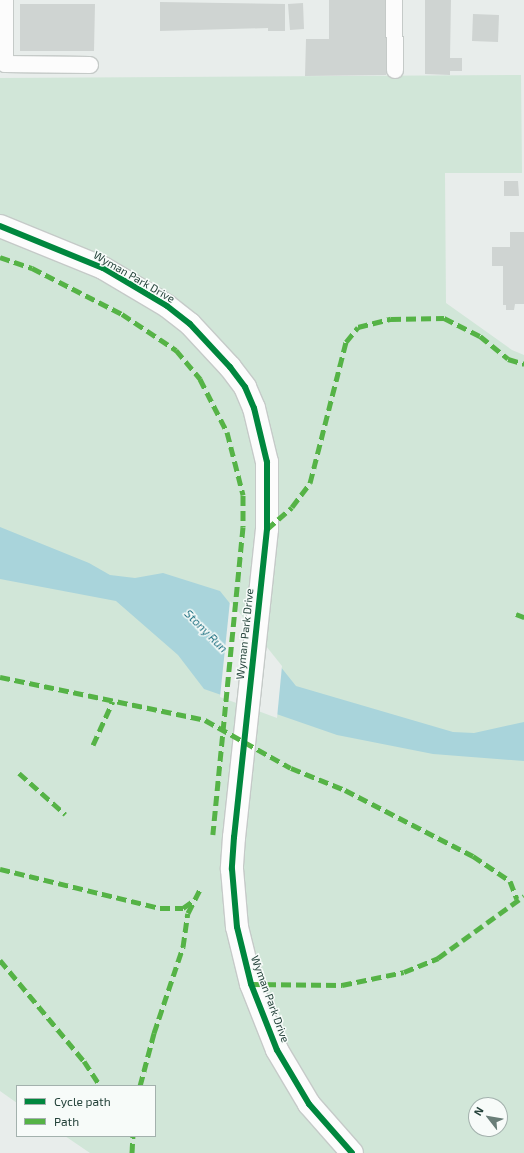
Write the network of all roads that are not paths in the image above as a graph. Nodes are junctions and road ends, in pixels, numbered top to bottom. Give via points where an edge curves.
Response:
1 (5, 0) edge
2 (394, 0) edge
3 (90, 64) dead end
4 (395, 70) dead end
5 (0, 226) edge
6 (352, 1153) edge

1 - 3 lane via 5,64
2 - 4 lane
5 - 6 street, Wyman Park Drive via 71,254 139,289 190,324 245,387 262,435 267,462 267,529 234,837 232,869 237,927 251,984 277,1050 309,1104

